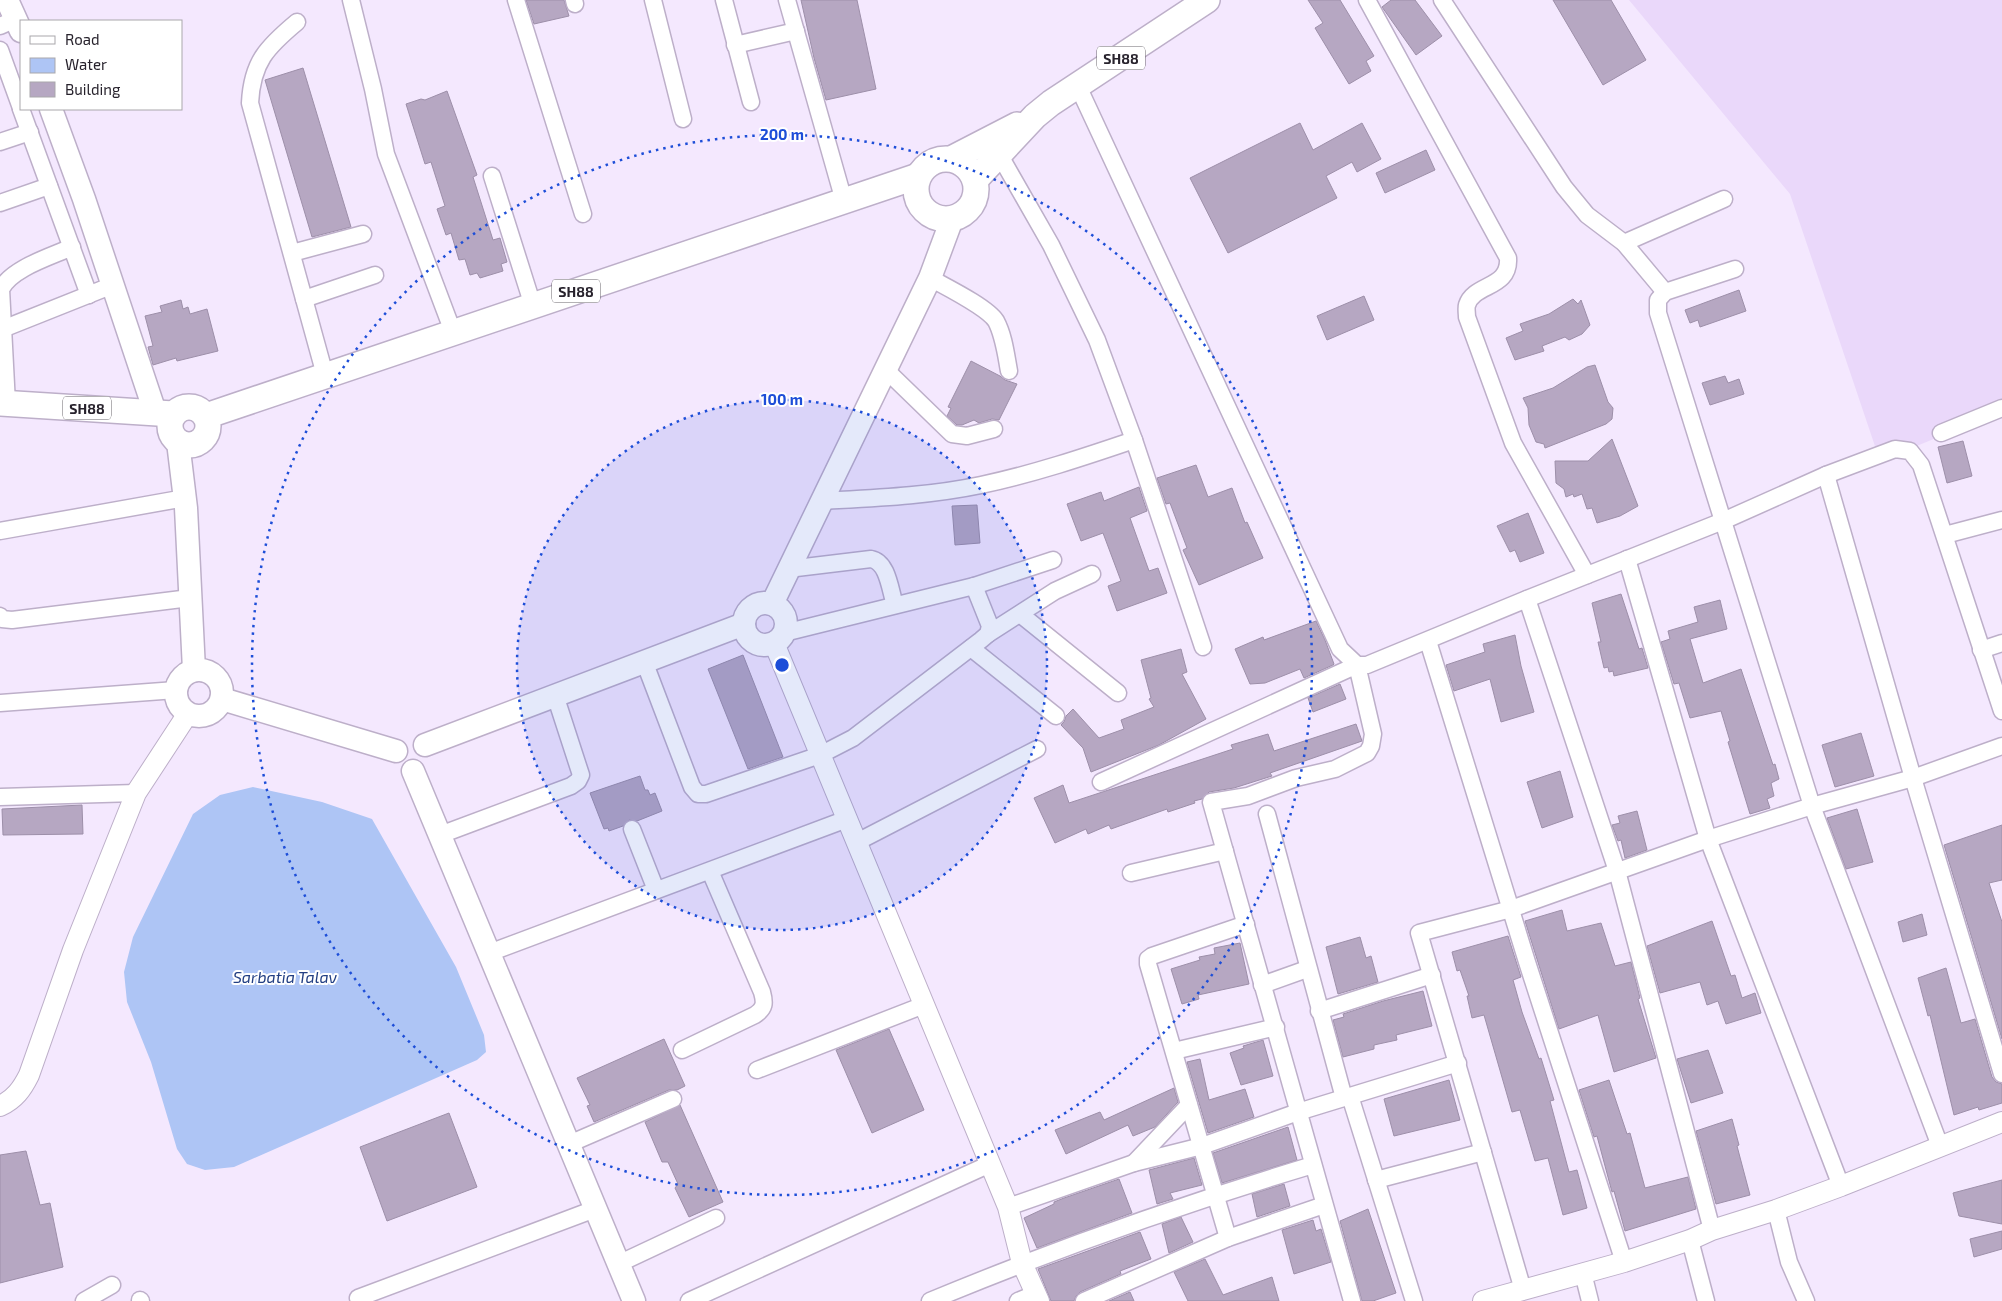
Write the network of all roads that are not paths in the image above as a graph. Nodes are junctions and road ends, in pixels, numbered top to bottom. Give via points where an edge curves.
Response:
1 (351, 0) edge
2 (516, 0) edge
3 (653, 0) edge
4 (724, 0) edge
5 (787, 0) edge
6 (1207, 0) edge
7 (1367, 0) edge
8 (1442, 0) edge
9 (297, 22) dead end
10 (796, 31) junction
11 (735, 45) junction
12 (0, 50) edge
13 (5, 79) edge
14 (1077, 84) junction
15 (751, 102) dead end
16 (20, 107) edge
17 (21, 110) edge
18 (51, 110) edge
19 (1035, 116) junction
20 (683, 119) dead end
21 (30, 132) junction
22 (0, 142) edge
23 (999, 154) junction
24 (953, 158) junction
25 (492, 176) dead end
26 (918, 176) junction
27 (976, 179) junction
28 (49, 186) junction
29 (1724, 199) dead end
30 (844, 201) junction
31 (0, 202) edge
32 (583, 214) dead end
33 (952, 219) junction
34 (363, 234) dead end
35 (1624, 243) junction
36 (72, 247) junction
37 (292, 253) junction
38 (1735, 269) dead end
39 (376, 275) dead end
40 (930, 278) junction
41 (113, 285) junction
42 (1665, 292) junction
43 (89, 294) junction
44 (304, 299) junction
45 (533, 306) junction
46 (1, 330) edge
47 (453, 332) junction
48 (886, 370) junction
49 (1009, 371) dead end
50 (325, 375) junction
51 (3, 403) edge
52 (2002, 408) edge
53 (164, 413) junction
54 (206, 416) junction
55 (994, 429) dead end
56 (1941, 433) dead end
57 (1134, 440) junction
58 (178, 442) junction
59 (1826, 475) junction
60 (185, 498) junction
61 (822, 501) junction
62 (2002, 520) edge
63 (1723, 522) junction
64 (0, 531) edge
65 (1945, 535) junction
66 (1627, 559) junction
67 (1053, 560) dead end
68 (788, 569) junction
69 (1092, 574) dead end
70 (1587, 575) junction
71 (974, 586) junction
72 (190, 598) junction
73 (1527, 599) junction
74 (772, 604) junction
75 (895, 605) junction
76 (1020, 614) junction
77 (0, 616) edge
78 (744, 624) junction
79 (988, 634) junction
80 (779, 638) junction
81 (1428, 641) junction
82 (2002, 643) edge
83 (1203, 647) dead end
84 (971, 648) junction
85 (1982, 650) junction
86 (644, 662) junction
87 (1357, 665) junction
88 (194, 670) junction
89 (176, 690) junction
90 (1118, 693) dead end
91 (555, 695) junction
92 (222, 699) junction
93 (0, 703) edge
94 (2002, 711) edge
95 (187, 715) junction
96 (1056, 716) dead end
97 (425, 745) junction
98 (2002, 746) edge
99 (1037, 749) dead end
100 (396, 751) junction
101 (820, 755) junction
102 (413, 771) junction
103 (1913, 778) junction
104 (1101, 782) dead end
105 (136, 793) junction
106 (0, 797) edge
107 (1812, 806) junction
108 (1267, 814) dead end
109 (847, 819) junction
110 (632, 829) dead end
111 (440, 836) junction
112 (1708, 839) junction
113 (857, 842) junction
114 (1225, 851) junction
115 (710, 871) junction
116 (1617, 871) junction
117 (1131, 873) dead end
118 (656, 890) junction
119 (1511, 909) junction
120 (1246, 924) junction
121 (489, 953) junction
122 (1308, 969) junction
123 (1432, 975) junction
124 (1262, 985) junction
125 (924, 1005) junction
126 (1319, 1011) junction
127 (1276, 1027) junction
128 (682, 1050) dead end
129 (1174, 1052) junction
130 (1458, 1063) junction
131 (757, 1070) dead end
132 (2002, 1074) edge
133 (1347, 1097) junction
134 (673, 1099) dead end
135 (1190, 1105) junction
136 (0, 1106) edge
137 (1298, 1112) junction
138 (2002, 1122) edge
139 (569, 1144) junction
140 (1202, 1146) junction
141 (1940, 1146) junction
142 (1483, 1152) junction
143 (1134, 1163) junction
144 (990, 1164) junction
145 (1313, 1165) junction
146 (1376, 1180) junction
147 (1841, 1186) junction
148 (1216, 1194) junction
149 (1324, 1205) junction
150 (1008, 1207) junction
151 (596, 1209) junction
152 (1776, 1210) junction
153 (716, 1218) dead end
154 (1712, 1230) junction
155 (1228, 1238) junction
156 (1690, 1240) junction
157 (1624, 1262) junction
158 (1022, 1263) junction
159 (618, 1264) junction
160 (1583, 1273) junction
161 (112, 1285) dead end
162 (1523, 1290) junction
163 (358, 1298) dead end
164 (1031, 1299) edge
165 (84, 1301) edge
166 (634, 1301) edge
167 (689, 1301) edge
168 (930, 1301) edge
169 (1084, 1301) edge
170 (1352, 1301) edge
171 (1414, 1301) edge
172 (1483, 1301) edge
173 (1590, 1301) edge
174 (1706, 1301) edge
175 (1806, 1301) edge

1 - 47 street via 386,154
2 - 32 street
3 - 20 street
4 - 11 street
5 - 10 street
6 - 14 main road, SH88
7 - 70 street via 1508,258 1509,268 1502,278 1472,297 1467,305 1467,317 1513,443
8 - 35 street via 1564,187 1587,215
9 - 37 street via 264,54 256,71 250,103
10 - 11 street
10 - 30 street
11 - 15 street
12 - 13 street
13 - 16 street
14 - 19 main road, SH88
14 - 87 street via 1340,649
17 - 21 street
18 - 41 main road
19 - 23 main road, SH88
19 - 24 main road, SH88
21 - 22 street
21 - 28 street
23 - 27 main road, SH88
23 - 57 street via 1051,245 1097,340
24 - 26 main road via 933,161
24 - 27 main road via 967,166
25 - 45 street
26 - 30 main road, SH88
26 - 33 main road via 916,195 920,204 934,217
27 - 33 main road via 975,200 970,209
28 - 31 street
28 - 36 street
29 - 35 street
30 - 45 main road, SH88
33 - 40 main road
34 - 37 street
35 - 42 street
36 - 43 street
36 - 46 street via 6,280 1,289
37 - 44 street
38 - 42 street
39 - 44 street
40 - 48 main road
40 - 49 street via 984,309 995,320
41 - 43 street
41 - 53 main road
42 - 63 street via 1658,300 1658,313
43 - 46 street
44 - 50 street
45 - 47 main road, SH88
46 - 51 street
47 - 50 main road, SH88
48 - 55 street via 952,434 968,436
48 - 61 main road
50 - 54 main road, SH88
51 - 53 main road, SH88
52 - 56 street
53 - 54 main road via 190,406
53 - 58 main road via 170,420 170,432
54 - 58 main road via 208,428 202,440 190,445
57 - 61 street via 1058,466 980,485 900,496
57 - 83 street
58 - 60 main road
59 - 63 street
59 - 65 street via 1895,449 1910,451 1921,465
59 - 103 street
60 - 64 street
60 - 72 main road
61 - 68 main road
62 - 65 street
63 - 66 street
63 - 107 street
65 - 85 street
66 - 70 street
66 - 112 street
67 - 71 street
68 - 74 main road
68 - 75 street via 878,560 883,566
69 - 76 street via 1054,591
70 - 73 street
71 - 75 street
71 - 79 street via 990,626
72 - 77 street via 12,620
72 - 88 main road
73 - 81 street
73 - 116 street
74 - 78 main road via 753,607 748,611
74 - 80 main road via 778,607 785,619
75 - 80 street
76 - 79 street
76 - 90 street
78 - 80 main road via 748,637 754,642 767,645
78 - 86 main road
79 - 84 street
80 - 101 street
81 - 87 street via 1367,665
81 - 119 street
82 - 85 street
84 - 96 street
84 - 101 street via 864,730
85 - 94 street
86 - 91 main road
86 - 101 street via 692,787 698,794
87 - 104 street
87 - 114 street via 1373,734 1367,753 1335,769 1296,778 1248,796 1211,802
88 - 89 main road via 182,678
88 - 92 main road via 213,674 221,685
89 - 93 street
89 - 95 main road via 180,708
91 - 97 main road
91 - 111 street via 581,775 578,781
92 - 95 main road via 210,714
92 - 100 main road
95 - 105 street
97 - 100 main road via 416,739 406,739
97 - 102 main road via 428,759
98 - 103 street
99 - 113 street
100 - 102 main road via 399,765
101 - 109 street
102 - 111 main road
103 - 107 street
103 - 132 street
105 - 106 street
105 - 136 street via 73,950 29,1075 21,1090
107 - 112 street
107 - 141 street
108 - 122 street
109 - 113 street
109 - 115 street
110 - 118 street
111 - 121 main road
112 - 116 street
112 - 147 street
113 - 125 street
114 - 117 street
114 - 120 street
115 - 118 street
115 - 128 street via 765,1002 755,1016
116 - 119 street
116 - 154 street
118 - 121 street
119 - 123 street via 1419,933
119 - 157 street
120 - 124 street
120 - 129 street via 1148,959
121 - 139 main road
122 - 124 street
122 - 126 street
123 - 126 street
123 - 130 street
124 - 127 street
125 - 131 street
125 - 144 street
126 - 133 street
127 - 129 street
127 - 137 street
129 - 135 street
130 - 133 street
130 - 142 street
133 - 137 street
133 - 146 street
134 - 139 street
135 - 140 street
135 - 143 street
137 - 140 street
137 - 145 street
138 - 141 street
139 - 151 main road
140 - 143 street
140 - 148 street
141 - 147 street
142 - 146 street
142 - 162 street
143 - 150 street
144 - 150 street
144 - 167 street
145 - 148 street
145 - 149 street
146 - 171 street
147 - 152 street
148 - 155 street
148 - 158 street
149 - 155 street
149 - 170 street
150 - 158 street
151 - 159 main road
151 - 163 street
152 - 154 street
152 - 175 street via 1789,1262
153 - 159 street
154 - 156 street
155 - 169 street
156 - 157 street
156 - 174 street
157 - 160 street
158 - 164 street
158 - 168 street
159 - 166 main road
160 - 162 street
160 - 173 street
161 - 165 street
162 - 172 street

